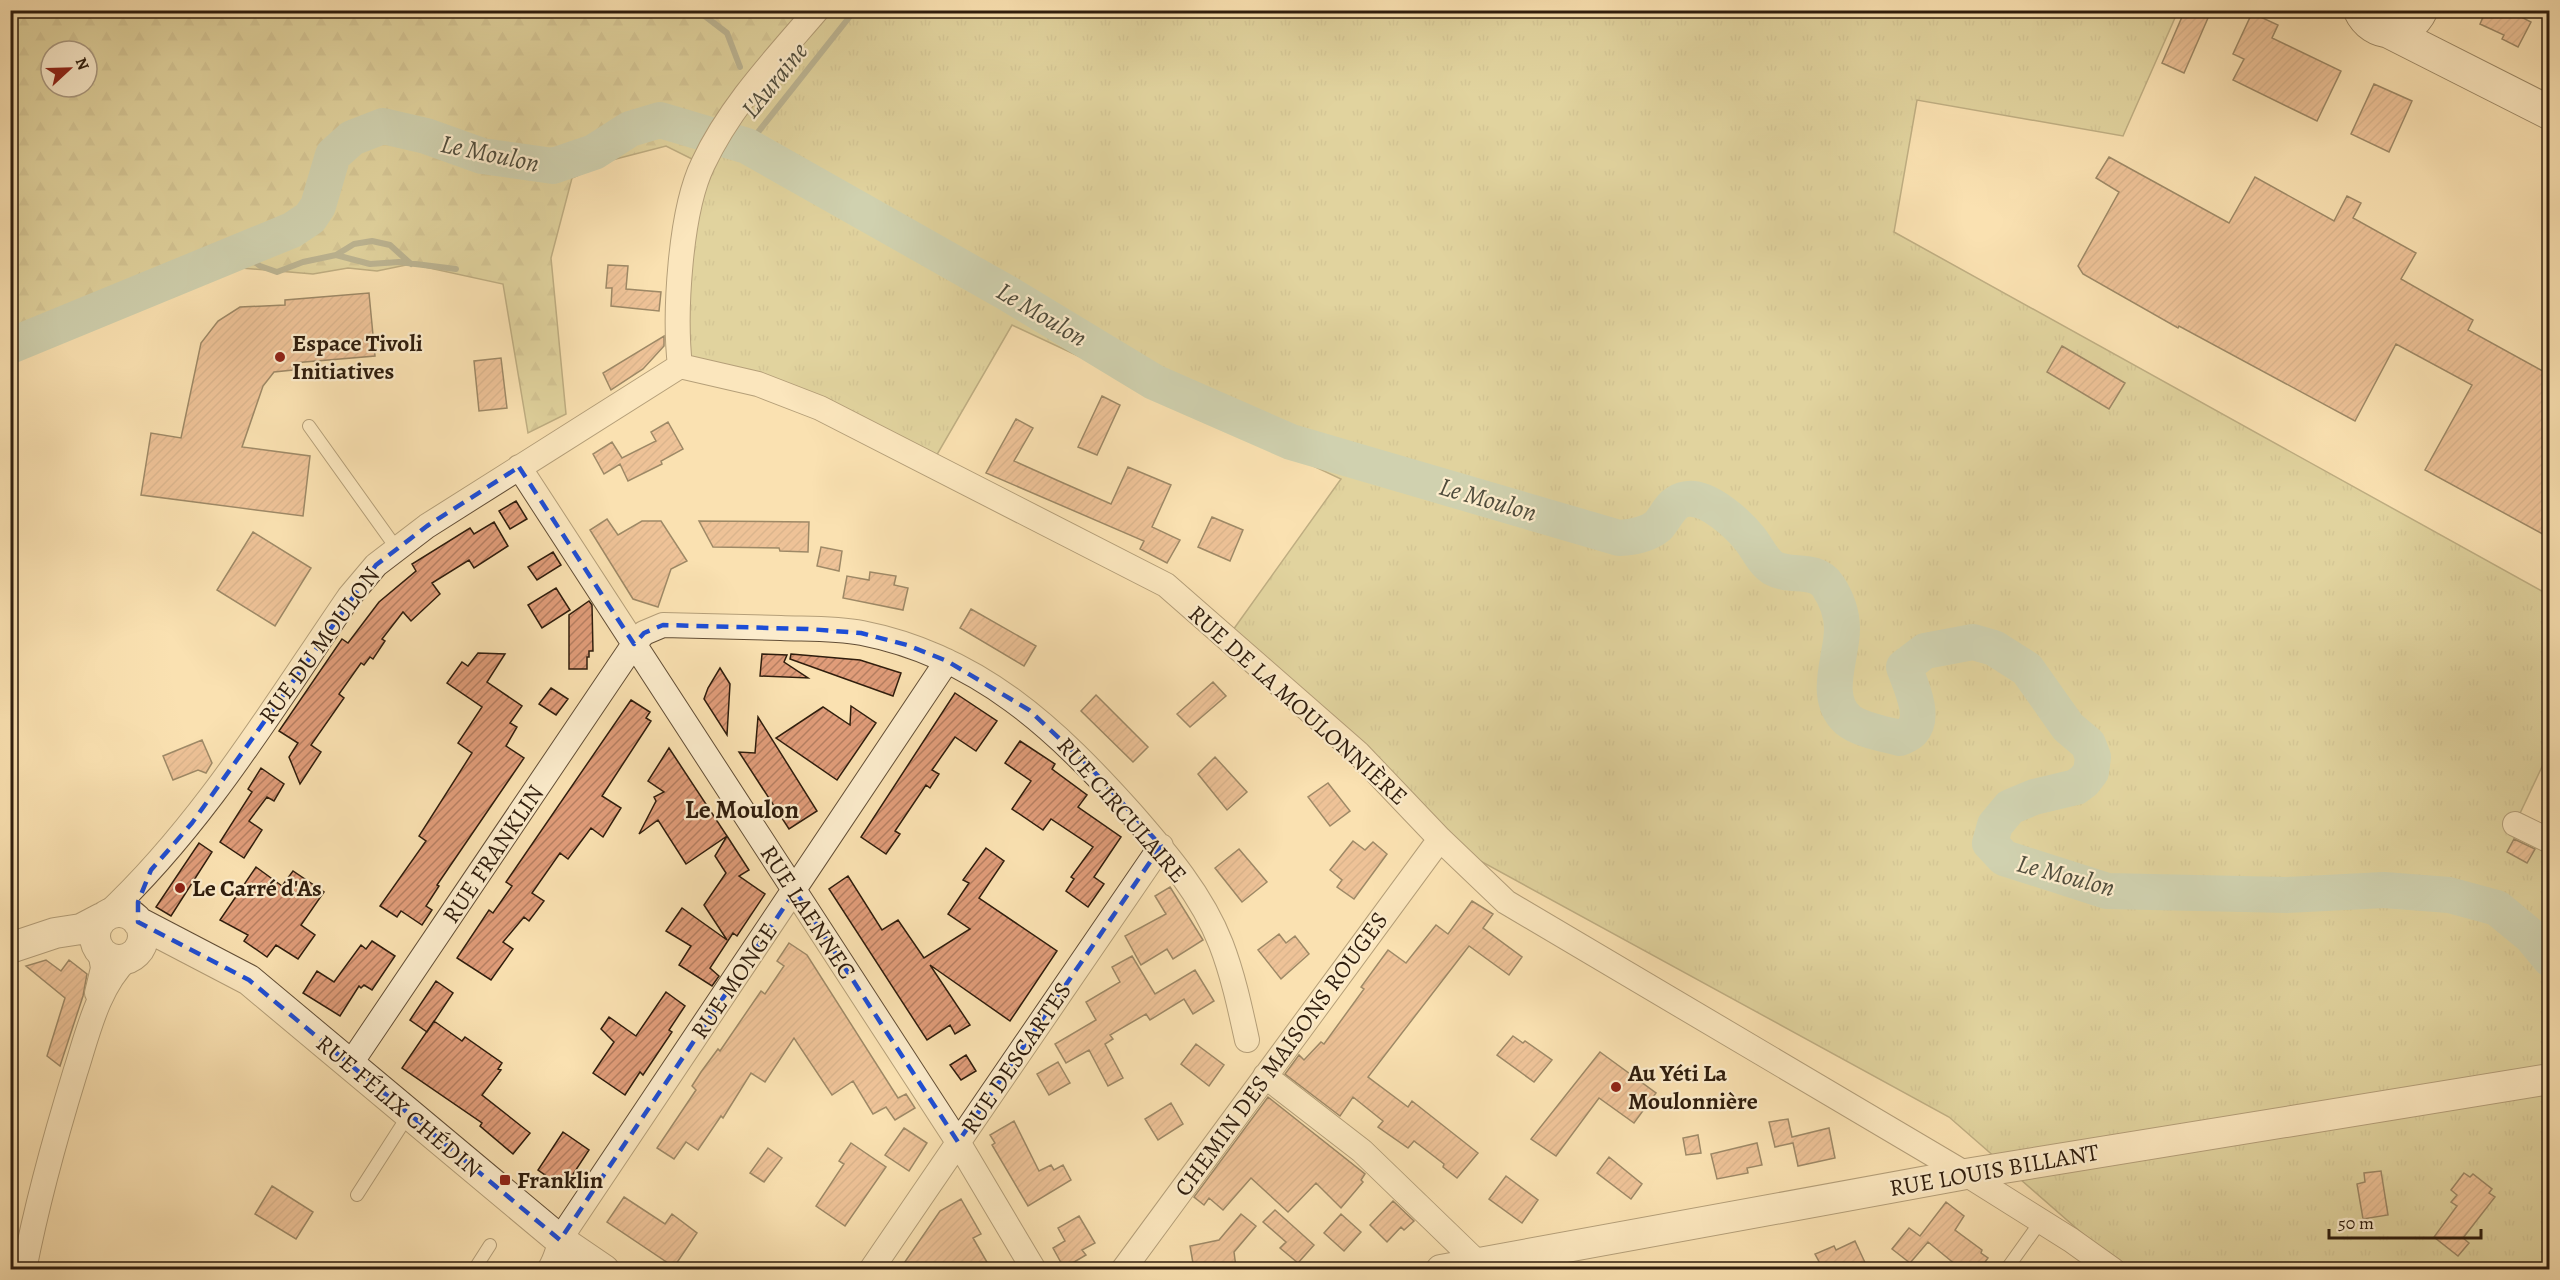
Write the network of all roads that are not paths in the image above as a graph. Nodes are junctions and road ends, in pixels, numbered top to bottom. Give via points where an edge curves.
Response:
1 (817, 10) edge
2 (2360, 10) edge
3 (2421, 12) edge
4 (2390, 32) junction
5 (2468, 73) junction
6 (2550, 113) edge
7 (680, 366) junction
8 (309, 426) dead end
9 (519, 467) junction
10 (396, 549) junction
11 (634, 644) junction
12 (947, 661) junction
13 (2515, 824) dead end
14 (1440, 839) junction
15 (2550, 841) edge
16 (1161, 846) junction
17 (794, 891) junction
18 (118, 935) junction
19 (10, 948) edge
20 (1247, 1040) dead end
21 (351, 1063) junction
22 (1265, 1076) junction
23 (2550, 1079) edge
24 (409, 1114) junction
25 (958, 1142) junction
26 (1966, 1174) junction
27 (357, 1195) dead end
28 (2041, 1221) junction
29 (560, 1240) junction
30 (490, 1245) dead end
31 (1478, 1263) junction
32 (24, 1269) edge
33 (474, 1269) edge
34 (549, 1269) edge
35 (604, 1269) edge
36 (871, 1269) edge
37 (1034, 1269) edge
38 (1123, 1269) edge
39 (1441, 1269) edge
40 (2006, 1269) edge
41 (2113, 1269) edge

1 - 7 street via 731,115 702,164 690,201 682,260 676,336
2 - 4 main road via 2371,25
3 - 4 main road via 2408,27
3 - 5 main road via 2439,41
4 - 5 main road
5 - 6 main road
7 - 9 street, RUE DU MOULON
7 - 14 street, RUE DE LA MOULONNIÈRE via 758,384 820,408 1166,585 1358,753
8 - 10 lane
9 - 10 street, RUE DU MOULON
9 - 11 street, RUE LAENNEC
10 - 18 street, RUE DU MOULON via 376,565 349,597 192,823 151,870
11 - 12 street, RUE CIRCULAIRE via 644,633 663,625 808,629 861,633
11 - 17 street, RUE LAENNEC
11 - 21 street, RUE FRANKLIN
12 - 16 street, RUE CIRCULAIRE via 1029,710 1090,767
12 - 17 street, RUE MONGE
13 - 15 street
14 - 22 street, CHEMIN DES MAISONS ROUGES
14 - 26 street, RUE DE LA MOULONNIÈRE via 1506,902
16 - 20 street, RUE CIRCULAIRE via 1198,899 1221,944
16 - 25 street, RUE DESCARTES
17 - 25 street, RUE LAENNEC
17 - 29 street, RUE MONGE
18 - 19 street, RUE FÉLIX CHÉDIN via 41,939
18 - 21 street, RUE FÉLIX CHÉDIN via 191,948 249,980
18 - 32 street, RUE DU MOULON via 103,968 98,1001 50,1155
21 - 24 street, RUE FÉLIX CHÉDIN
22 - 31 street via 1362,1151
22 - 38 street, CHEMIN DES MAISONS ROUGES
23 - 26 street, RUE LOUIS BILLANT
24 - 27 lane
24 - 29 street, RUE FÉLIX CHÉDIN
25 - 36 street, RUE DESCARTES
25 - 37 street, RUE LAENNEC
26 - 28 street, RUE DE LA MOULONNIÈRE
26 - 31 street, RUE LOUIS BILLANT
28 - 40 lane
28 - 41 street, RUE DE LA MOULONNIÈRE
29 - 34 street, RUE MONGE via 557,1258
29 - 35 street, RUE FÉLIX CHÉDIN
30 - 33 lane
31 - 39 street, RUE LOUIS BILLANT

